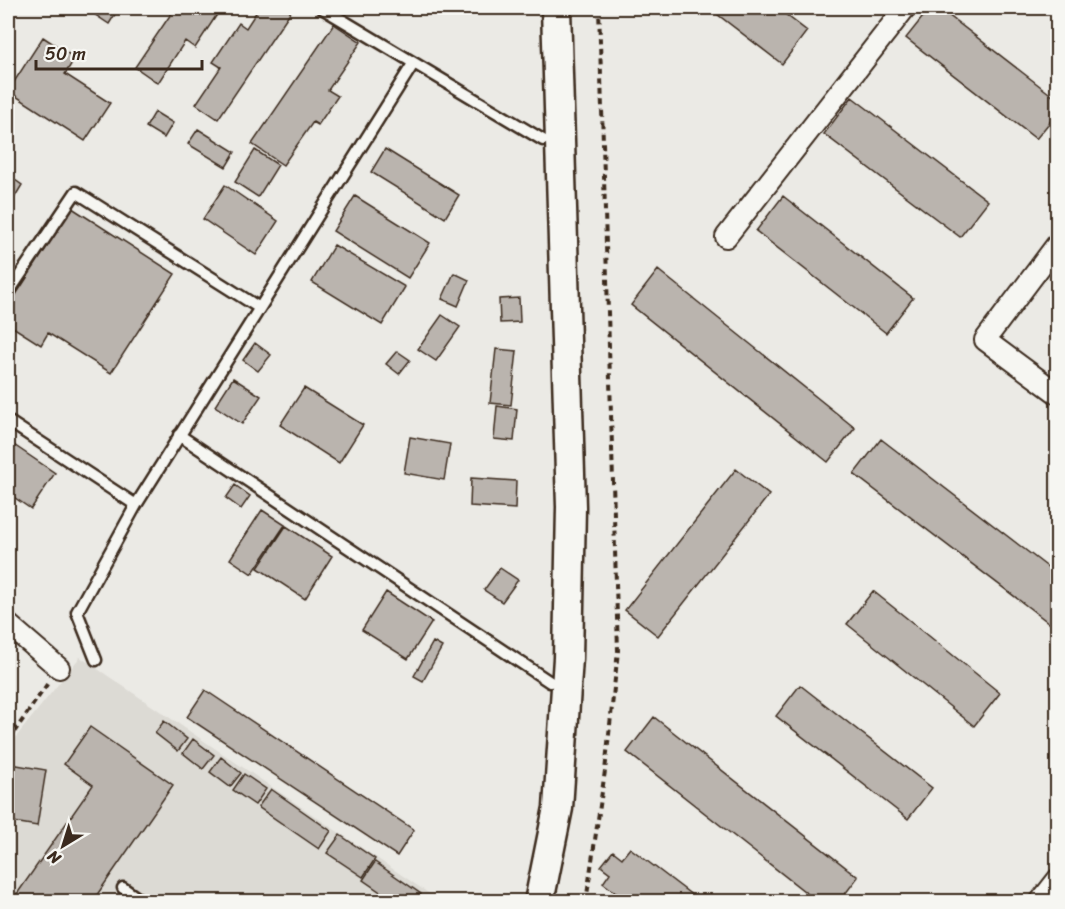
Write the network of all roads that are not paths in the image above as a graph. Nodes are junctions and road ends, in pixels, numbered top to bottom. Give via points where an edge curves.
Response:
1 (322, 8) edge
2 (537, 8) edge
3 (556, 8) edge
4 (905, 8) edge
5 (413, 64) junction
6 (543, 140) junction
7 (726, 237) dead end
8 (1058, 243) edge
9 (8, 293) edge
10 (258, 307) junction
11 (1058, 394) edge
12 (8, 421) edge
13 (179, 435) junction
14 (136, 505) junction
15 (8, 624) edge
16 (96, 660) dead end
17 (59, 668) road end
18 (550, 682) junction
19 (1058, 879) edge
20 (123, 888) dead end
21 (143, 902) edge
22 (524, 902) edge
23 (539, 902) edge
24 (1040, 902) edge

1 - 5 lane
2 - 6 main road
3 - 23 main road via 571,507 568,658 558,808
4 - 7 street
5 - 6 lane
5 - 10 lane
6 - 18 main road via 554,514
8 - 11 street via 985,340
9 - 10 lane via 76,192
10 - 13 lane
12 - 14 lane
13 - 14 lane
13 - 18 lane
14 - 16 lane via 77,612
15 - 17 street
18 - 22 main road via 542,812
19 - 24 street
20 - 21 lane

